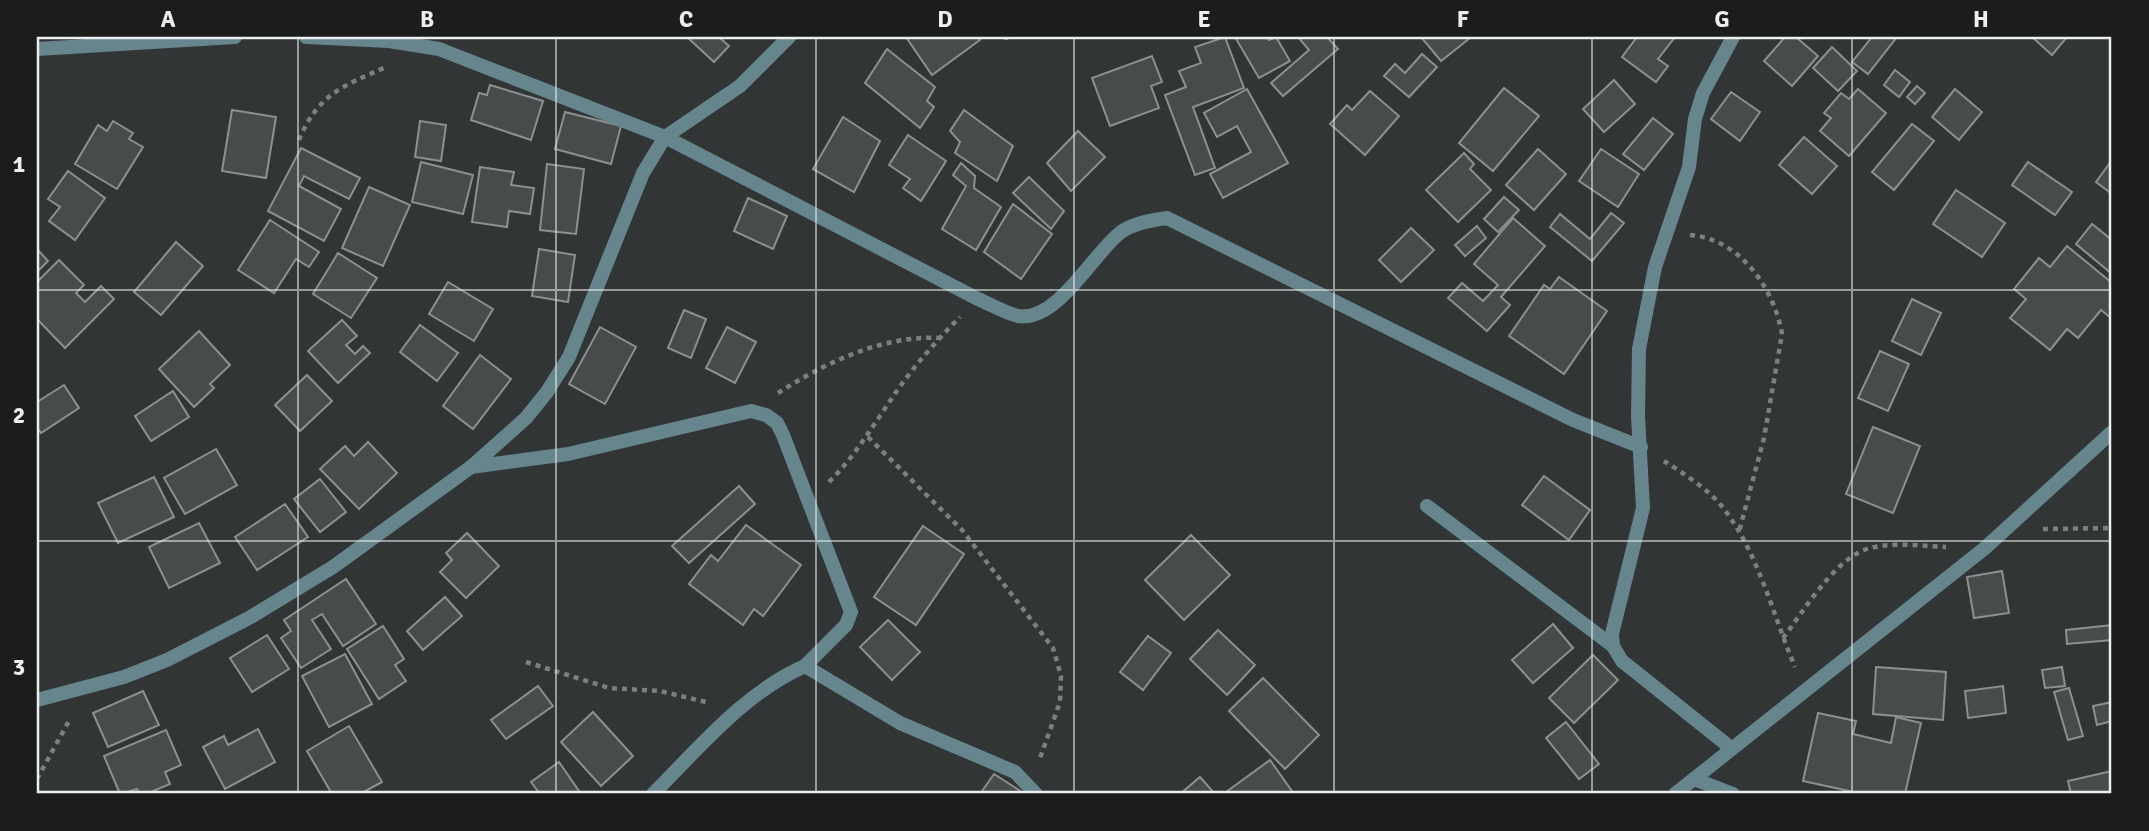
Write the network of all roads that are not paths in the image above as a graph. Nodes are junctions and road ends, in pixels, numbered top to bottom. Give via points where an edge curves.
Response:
1 (235, 37) edge
2 (306, 37) edge
3 (428, 37) edge
4 (789, 37) edge
5 (1733, 37) edge
6 (37, 49) edge
7 (439, 49) junction
8 (665, 137) junction
9 (2112, 432) edge
10 (1641, 447) junction
11 (471, 467) junction
12 (1427, 506) dead end
13 (1613, 646) junction
14 (805, 666) junction
15 (37, 700) edge
16 (1731, 748) junction
17 (1694, 779) junction
18 (1032, 789) edge
19 (653, 794) edge
20 (1675, 794) edge
21 (1733, 794) edge

1 - 6 street
2 - 7 street via 359,38
3 - 7 street
4 - 8 street via 740,86
5 - 10 street via 1703,93 1695,119 1689,167 1665,235 1639,349
7 - 8 street
8 - 10 street via 1017,316 1038,313 1060,298 1121,232 1144,221 1167,218 1573,420
8 - 11 street via 643,173 569,357 526,418
9 - 16 street via 1985,548
10 - 13 street via 1643,508 1614,621
11 - 14 street via 568,454 751,411 766,415 777,423 851,612 846,625
11 - 15 street via 333,568 249,618 124,677
12 - 13 street
13 - 16 street via 1634,671
14 - 18 street via 900,723 1002,765
14 - 19 street via 785,675 742,708
16 - 17 street
17 - 20 street
17 - 21 street

